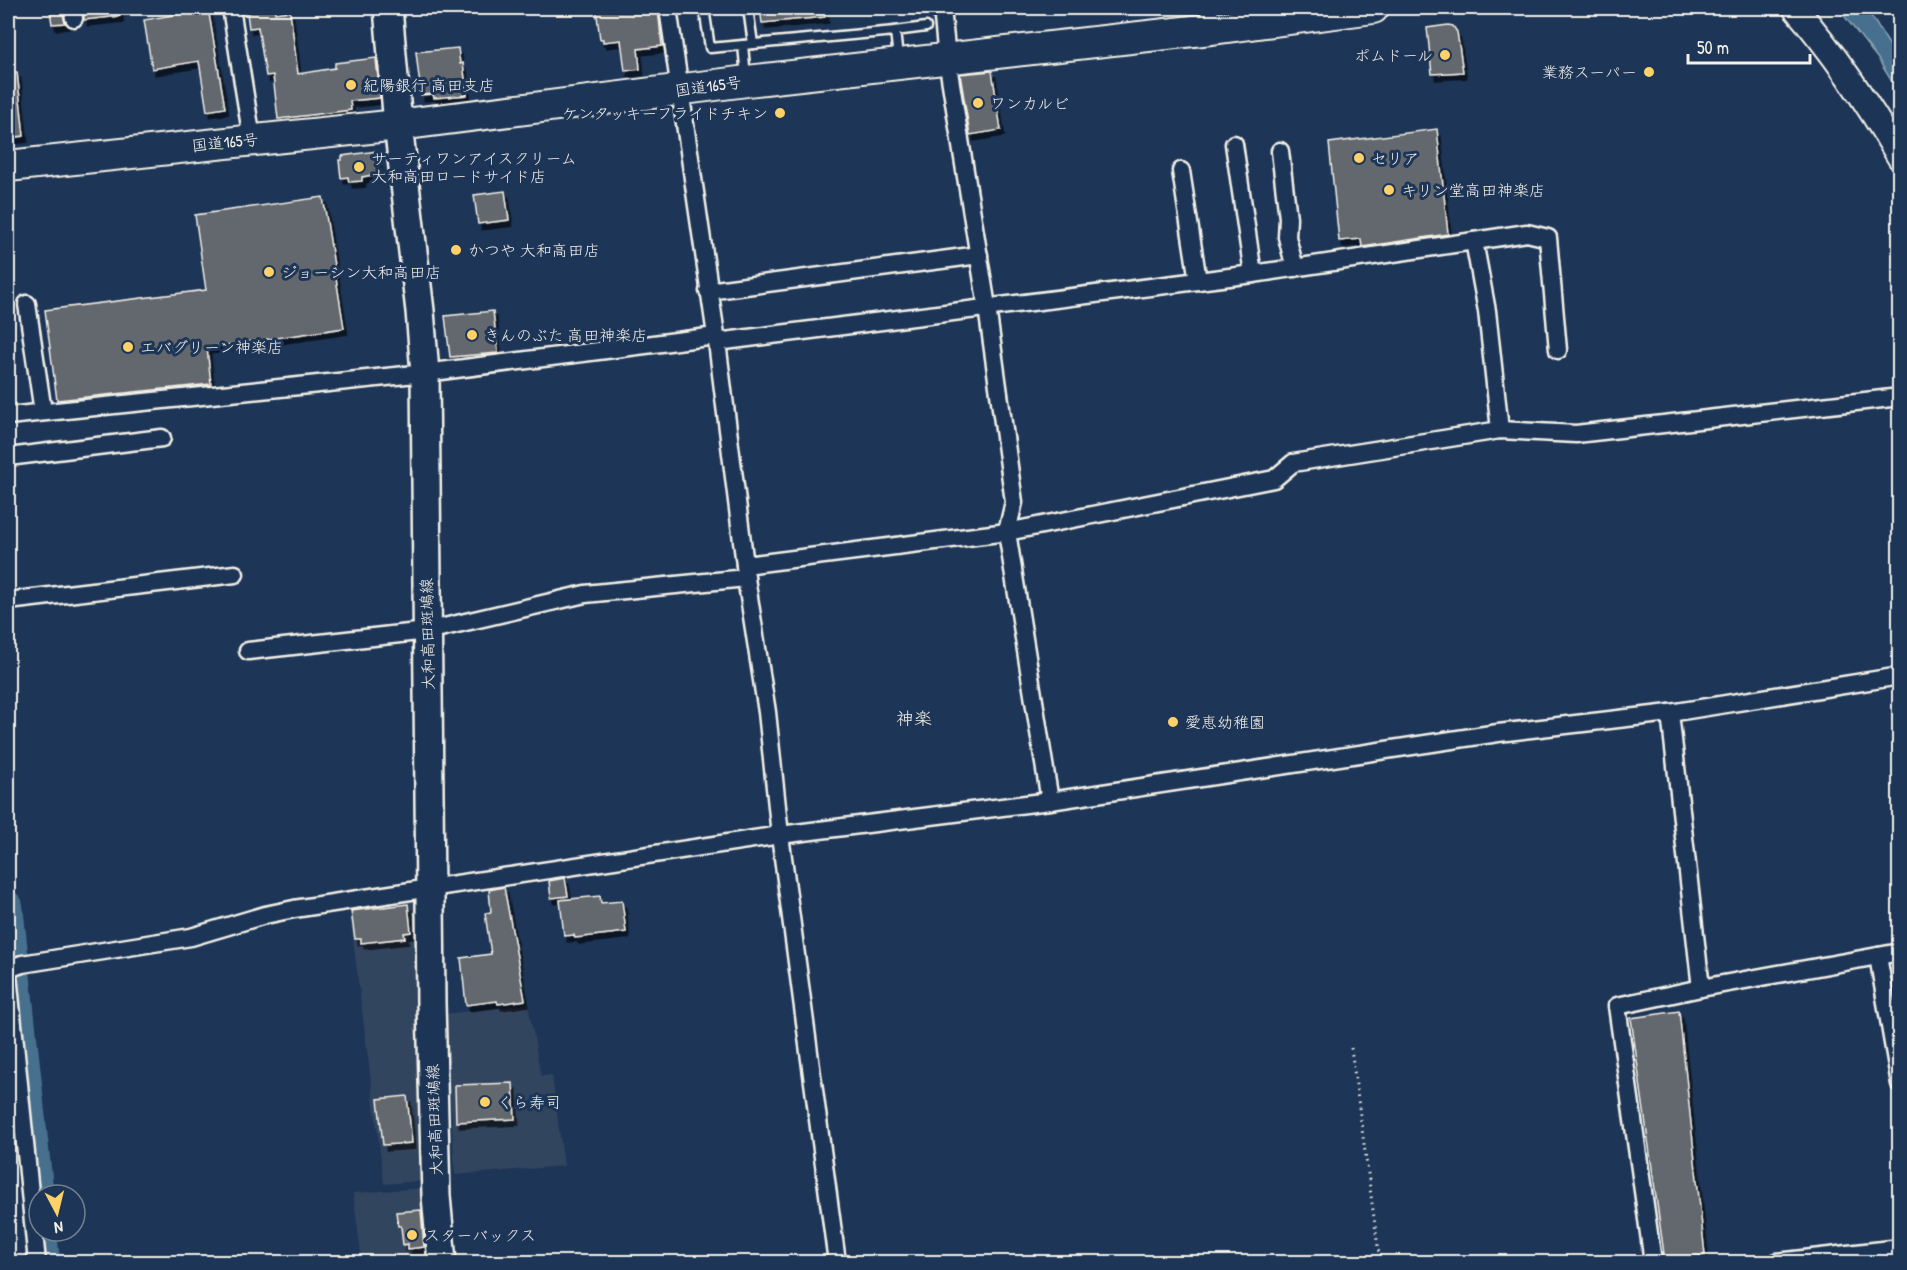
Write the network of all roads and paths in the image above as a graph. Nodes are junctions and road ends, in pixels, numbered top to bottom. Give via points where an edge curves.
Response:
1 (231, 8) edge
2 (388, 8) edge
3 (668, 8) edge
4 (704, 8) edge
5 (748, 8) edge
6 (942, 8) edge
7 (1373, 8) edge
8 (1795, 8) edge
9 (1210, 18) edge
10 (926, 27) dead end
11 (895, 31) junction
12 (753, 44) junction
13 (743, 45) junction
14 (947, 59) junction
15 (898, 64) junction
16 (747, 81) junction
17 (679, 90) junction
18 (398, 125) junction
19 (252, 140) junction
20 (1234, 144) dead end
21 (1280, 151) dead end
22 (1899, 158) edge
23 (8, 166) edge
24 (1181, 171) dead end
25 (1474, 241) junction
26 (979, 255) junction
27 (1295, 268) junction
28 (1253, 274) junction
29 (1198, 281) junction
30 (708, 291) junction
31 (27, 304) dead end
32 (987, 307) junction
33 (716, 339) junction
34 (1558, 350) dead end
35 (425, 373) junction
36 (1899, 397) edge
37 (43, 412) junction
38 (8, 416) edge
39 (1500, 430) junction
40 (162, 438) dead end
41 (8, 457) edge
42 (1007, 532) junction
43 (746, 572) junction
44 (235, 574) dead end
45 (8, 601) edge
46 (427, 631) junction
47 (248, 651) dead end
48 (1899, 676) edge
49 (1670, 713) junction
50 (1050, 801) junction
51 (780, 835) junction
52 (429, 888) junction
53 (1899, 952) edge
54 (1878, 956) junction
55 (15, 967) edge
56 (8, 975) edge
57 (1701, 988) junction
58 (1352, 1048) dead end
59 (1899, 1084) edge
60 (1899, 1248) edge
61 (37, 1263) edge
62 (442, 1263) edge
63 (837, 1263) edge
64 (1380, 1263) edge
65 (1653, 1263) edge
66 (1777, 1263) edge

1 - 19 street
2 - 18 main road, 大和高田斑鳩線
3 - 17 street
4 - 13 lane via 710,48
5 - 12 lane
6 - 14 street
7 - 9 highway, 国道165号
8 - 22 main road via 1851,80
9 - 14 highway, 国道165号
10 - 11 lane
11 - 12 lane
11 - 15 lane
12 - 13 lane
13 - 16 lane
14 - 15 highway, 国道165号
14 - 26 street
15 - 16 highway, 国道165号
16 - 17 highway, 国道165号
17 - 18 highway, 国道165号
17 - 30 street
18 - 19 highway, 国道165号
18 - 35 main road, 大和高田斑鳩線
19 - 23 highway, 国道165号
20 - 28 street
21 - 27 street via 1287,237
24 - 29 street
25 - 27 street
25 - 34 street via 1527,233 1548,238
25 - 39 street via 1487,311
26 - 30 street
26 - 32 street
27 - 28 street
28 - 29 street
29 - 32 street
30 - 33 street
31 - 37 street
32 - 33 street
32 - 42 street via 1014,502
33 - 35 street
33 - 43 street
35 - 37 street
35 - 46 main road, 大和高田斑鳩線
36 - 39 street via 1576,434
37 - 38 street
39 - 42 street via 1293,463 1274,479
40 - 41 street
42 - 43 street
42 - 50 street
43 - 46 street via 585,594
43 - 51 street
44 - 45 street
46 - 47 street
46 - 52 main road, 大和高田斑鳩線
48 - 49 street
49 - 50 street via 1498,733
49 - 57 street
50 - 51 street
51 - 52 street
51 - 63 street
52 - 55 street via 284,911 191,937
52 - 62 main road, 大和高田斑鳩線 via 436,1196
53 - 54 street
54 - 57 street
54 - 59 street
56 - 61 street
57 - 65 street via 1617,1006
58 - 64 path
60 - 66 street

